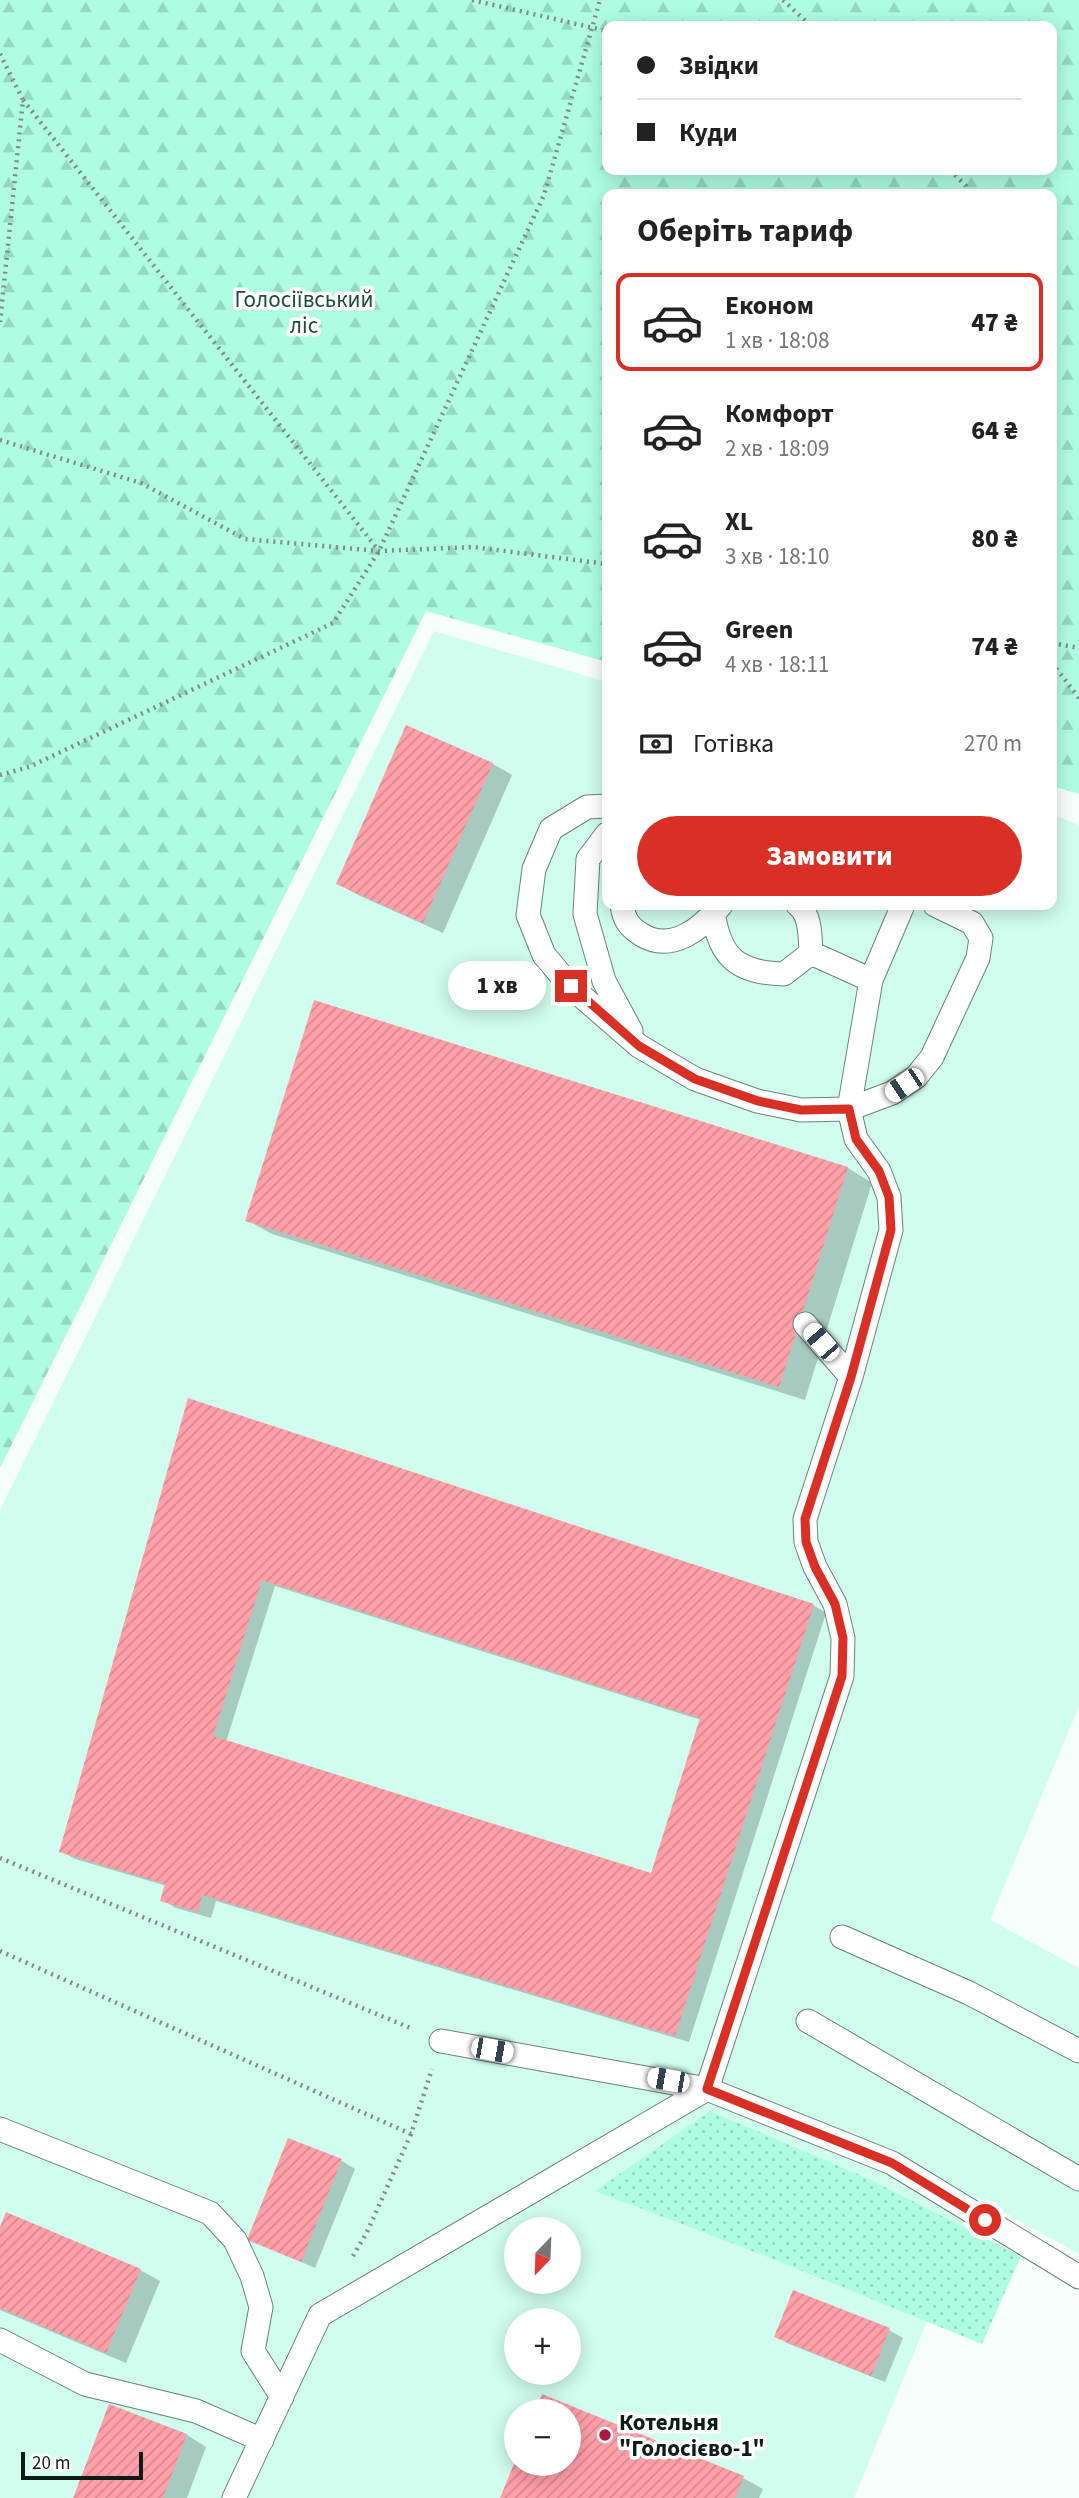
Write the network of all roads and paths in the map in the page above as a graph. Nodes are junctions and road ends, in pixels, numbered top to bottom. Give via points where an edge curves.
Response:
1 (472, 0) edge
2 (600, 0) edge
3 (783, 0) edge
4 (806, 21) edge
5 (592, 28) junction
6 (602, 29) edge
7 (0, 54) edge
8 (23, 100) junction
9 (955, 175) edge
10 (967, 189) edge
11 (0, 322) edge
12 (0, 440) edge
13 (379, 551) junction
14 (602, 563) edge
15 (1057, 644) edge
16 (1079, 648) edge
17 (1057, 669) edge
18 (1079, 698) edge
19 (0, 775) edge
20 (602, 806) edge
21 (602, 841) edge
22 (623, 910) edge
23 (713, 910) edge
24 (715, 910) edge
25 (803, 910) edge
26 (901, 910) edge
27 (944, 910) edge
28 (811, 953) junction
29 (871, 980) junction
30 (639, 1046) junction
31 (849, 1109) junction
32 (805, 1324) dead end
33 (851, 1377) junction
34 (0, 1858) edge
35 (842, 1937) dead end
36 (0, 1951) edge
37 (808, 2021) dead end
38 (441, 2041) junction
39 (1079, 2051) edge
40 (707, 2089) junction
41 (0, 2129) edge
42 (411, 2134) junction
43 (1079, 2179) edge
44 (347, 2267) dead end
45 (1079, 2277) edge
46 (0, 2340) edge
47 (282, 2397) junction
48 (262, 2440) junction
49 (234, 2498) edge

1 - 5 path
2 - 5 path
3 - 4 path
5 - 6 path
5 - 13 path via 544,195
7 - 8 path
8 - 11 path
8 - 13 path
9 - 10 path
12 - 13 path via 141,483 245,539
13 - 14 path via 473,548
13 - 19 path via 332,623 29,767
15 - 16 path
17 - 18 path
20 - 30 lane via 587,807 551,829 534,869 528,915 544,955 571,986
21 - 30 lane via 588,859 584,914 604,981
22 - 23 lane via 632,930 651,940 674,940 693,932
24 - 28 lane via 718,941 738,964 760,973 784,974
25 - 28 lane
26 - 29 lane
27 - 31 lane via 971,923 981,937 978,958 932,1058 916,1077 892,1093
28 - 29 lane
29 - 31 lane
30 - 31 lane via 695,1079 758,1101 801,1110
31 - 33 lane via 856,1139 879,1171 889,1197 891,1230
32 - 33 lane
33 - 40 lane via 805,1519 806,1542 835,1604 843,1638 842,1676
34 - 38 path
35 - 39 lane via 969,1993
36 - 42 path
37 - 43 lane
38 - 40 lane
38 - 42 path
40 - 45 lane via 892,2163
40 - 47 lane via 320,2315
41 - 47 lane via 210,2213 235,2240 252,2276 261,2307 253,2351
42 - 44 path
46 - 48 lane via 85,2384 196,2411
47 - 48 lane
48 - 49 lane

